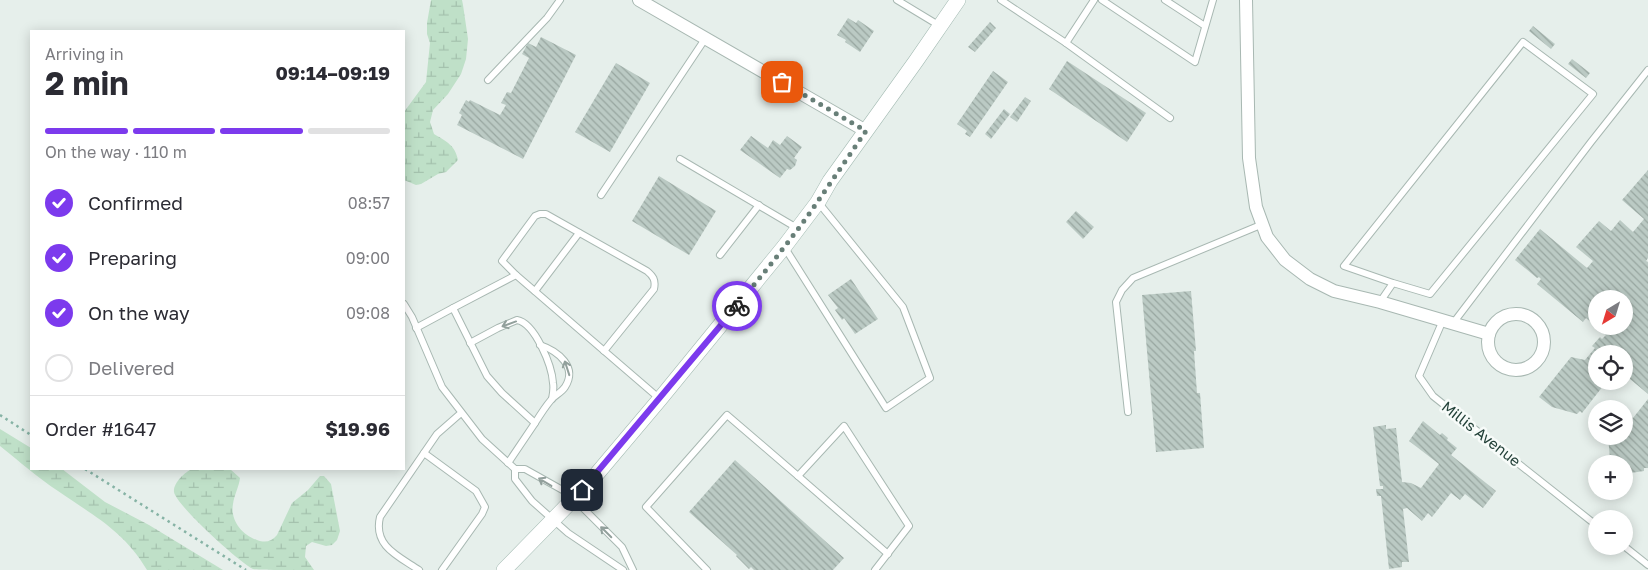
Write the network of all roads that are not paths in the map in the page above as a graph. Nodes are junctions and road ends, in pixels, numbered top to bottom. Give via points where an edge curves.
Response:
1 (560, 0) edge
2 (639, 0) edge
3 (897, 0) edge
4 (958, 0) edge
5 (1001, 0) edge
6 (1094, 0) edge
7 (1102, 0) edge
8 (1165, 0) edge
9 (1213, 0) edge
10 (1246, 0) edge
11 (940, 26) junction
12 (1206, 26) junction
13 (704, 39) junction
14 (1066, 42) junction
15 (1648, 70) edge
16 (488, 80) dead end
17 (1170, 118) dead end
18 (866, 131) junction
19 (680, 159) dead end
20 (601, 195) dead end
21 (818, 202) junction
22 (759, 205) junction
23 (1263, 224) junction
24 (798, 228) junction
25 (579, 233) junction
26 (784, 247) junction
27 (720, 255) dead end
28 (516, 275) junction
29 (1393, 283) junction
30 (534, 291) junction
31 (1380, 302) junction
32 (405, 306) edge
33 (453, 308) junction
34 (1448, 321) junction
35 (416, 328) junction
36 (1489, 334) junction
37 (470, 343) junction
38 (540, 345) junction
39 (604, 351) junction
40 (552, 399) junction
41 (660, 399) junction
42 (1128, 412) dead end
43 (461, 413) junction
44 (535, 423) junction
45 (424, 453) junction
46 (508, 463) junction
47 (515, 469) junction
48 (798, 476) junction
49 (574, 499) junction
50 (1588, 519) edge
51 (553, 520) junction
52 (888, 554) junction
53 (1633, 554) edge
54 (1648, 566) edge
55 (419, 570) edge
56 (442, 570) edge
57 (504, 570) edge
58 (624, 570) edge
59 (633, 570) edge
60 (707, 570) edge
61 (875, 570) edge

1 - 16 lane
2 - 13 street
3 - 11 lane
4 - 11 main road
5 - 14 lane
6 - 14 lane
7 - 12 lane via 1195,62
8 - 12 lane
9 - 12 lane
10 - 23 street via 1250,158 1256,207
11 - 18 main road
13 - 18 street
13 - 20 lane
14 - 17 lane
15 - 34 lane
18 - 21 main road
19 - 22 lane
21 - 24 main road
21 - 26 lane via 904,307 930,378 886,408
22 - 24 lane
22 - 27 lane
23 - 31 street via 1267,237 1285,260 1310,280 1334,291
23 - 42 lane via 1133,278 1122,290 1116,302
24 - 26 main road
25 - 28 lane via 546,214 535,216 502,262
25 - 30 lane
25 - 39 lane via 647,271 655,283 654,289
26 - 41 main road
28 - 30 lane
28 - 33 lane
29 - 29 lane via 1430,294 1593,94 1523,42 1344,266
29 - 31 lane
30 - 39 lane
31 - 34 street
32 - 35 lane
33 - 35 lane
33 - 37 lane
34 - 36 street
34 - 50 lane, Millis Avenue via 1419,376 1433,396
35 - 43 lane via 442,387
36 - 36 street via 1500,319 1509,315 1527,317 1540,330 1543,348 1540,356 1527,368 1509,370 1494,360 1488,343
38 -> 37 lane via 527,324 517,320
37 - 44 lane via 487,376
38 - 40 lane via 553,382
40 -> 38 lane via 570,377 568,366 560,355
39 - 41 lane
40 - 44 lane
41 - 49 main road
43 - 45 lane via 437,434
43 - 46 lane via 482,439
44 - 46 lane
45 - 55 lane via 378,523 383,544
45 - 56 lane via 476,491 485,507
46 - 47 lane
49 -> 47 lane via 525,469
47 - 51 lane via 515,479
48 - 52 lane
48 - 52 lane via 844,426 910,526
48 - 60 lane via 727,415 646,507
49 - 51 main road
59 -> 49 lane via 622,548
51 - 57 main road
51 - 58 lane
52 - 61 lane
53 - 54 lane

